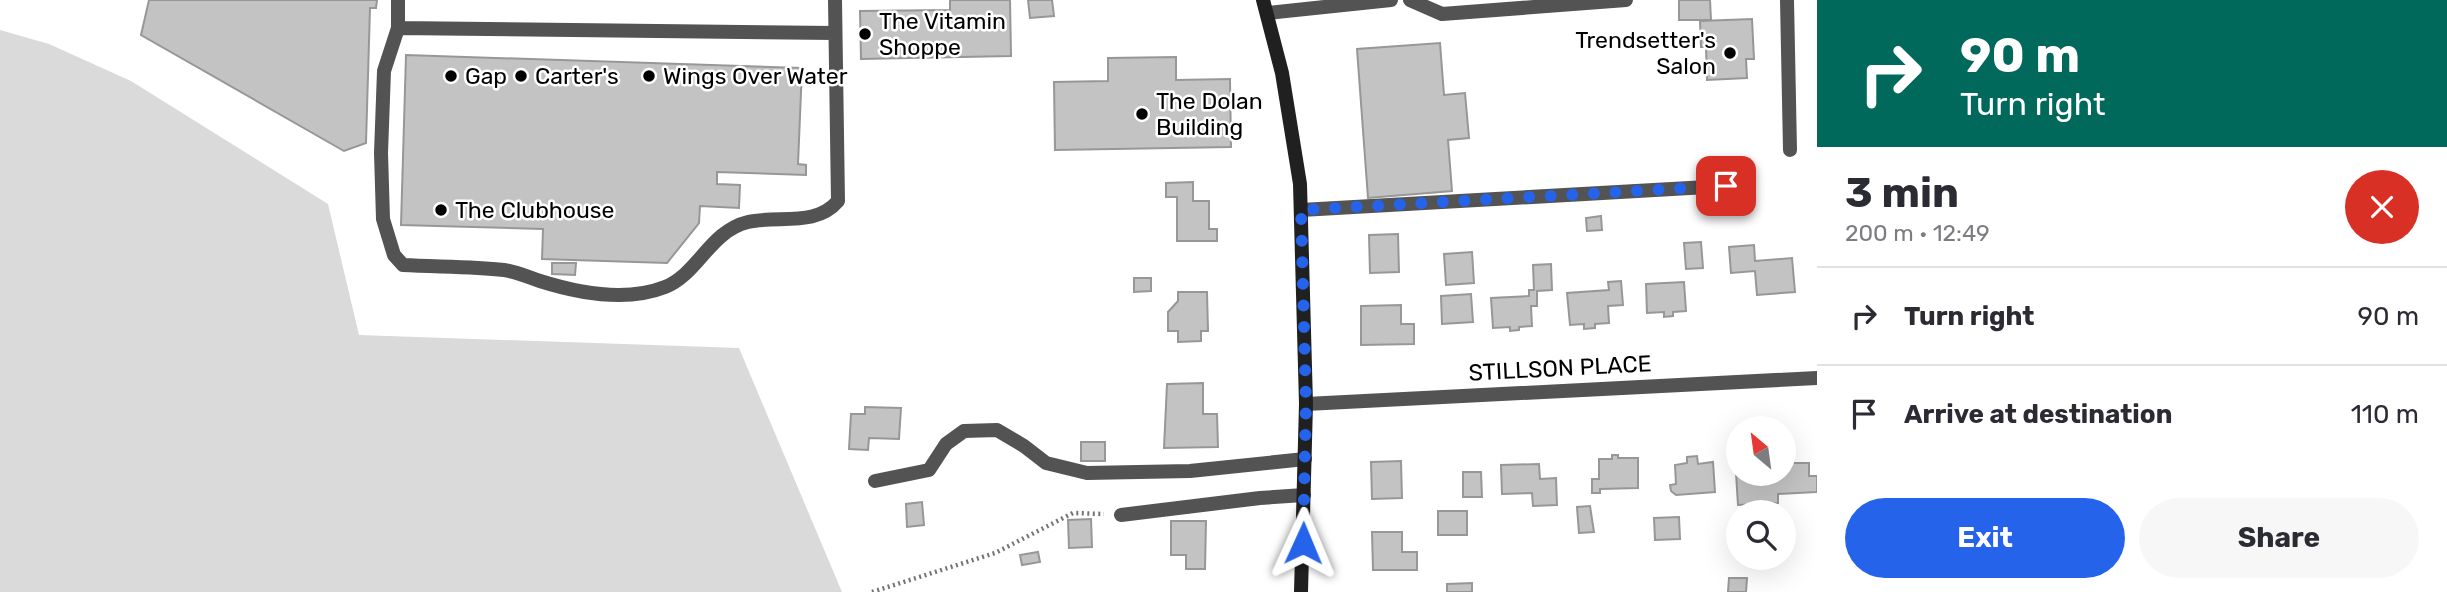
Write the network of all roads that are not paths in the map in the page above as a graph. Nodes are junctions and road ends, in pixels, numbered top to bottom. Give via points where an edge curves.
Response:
1 (398, 0) edge
2 (835, 0) edge
3 (1391, 0) edge
4 (1410, 0) edge
5 (1626, 0) edge
6 (1787, 0) edge
7 (1316, 4) edge
8 (1265, 6) edge
9 (398, 28) junction
10 (835, 33) junction
11 (1790, 150) dead end
12 (1726, 186) dead end
13 (1301, 210) junction
14 (1817, 378) edge
15 (1306, 404) junction
16 (1305, 459) junction
17 (875, 481) dead end
18 (1304, 495) junction
19 (1121, 515) road end
20 (1301, 592) edge

1 - 9 street
2 - 10 street
3 - 7 street
4 - 5 street via 1442,14
6 - 11 street
7 - 8 street
8 - 13 main road via 1282,73
9 - 10 street
9 - 10 street via 384,71 380,153 383,219 394,255 403,265 504,270 594,294 643,293 667,286 682,278 720,236 748,222 830,211 838,201
12 - 13 street
13 - 15 main road
14 - 15 street, STILLSON PLACE
15 - 16 main road
16 - 17 street via 1189,471 1087,474 1046,463 996,430 964,431 946,444 929,470
16 - 18 main road
18 - 19 street
18 - 20 main road

